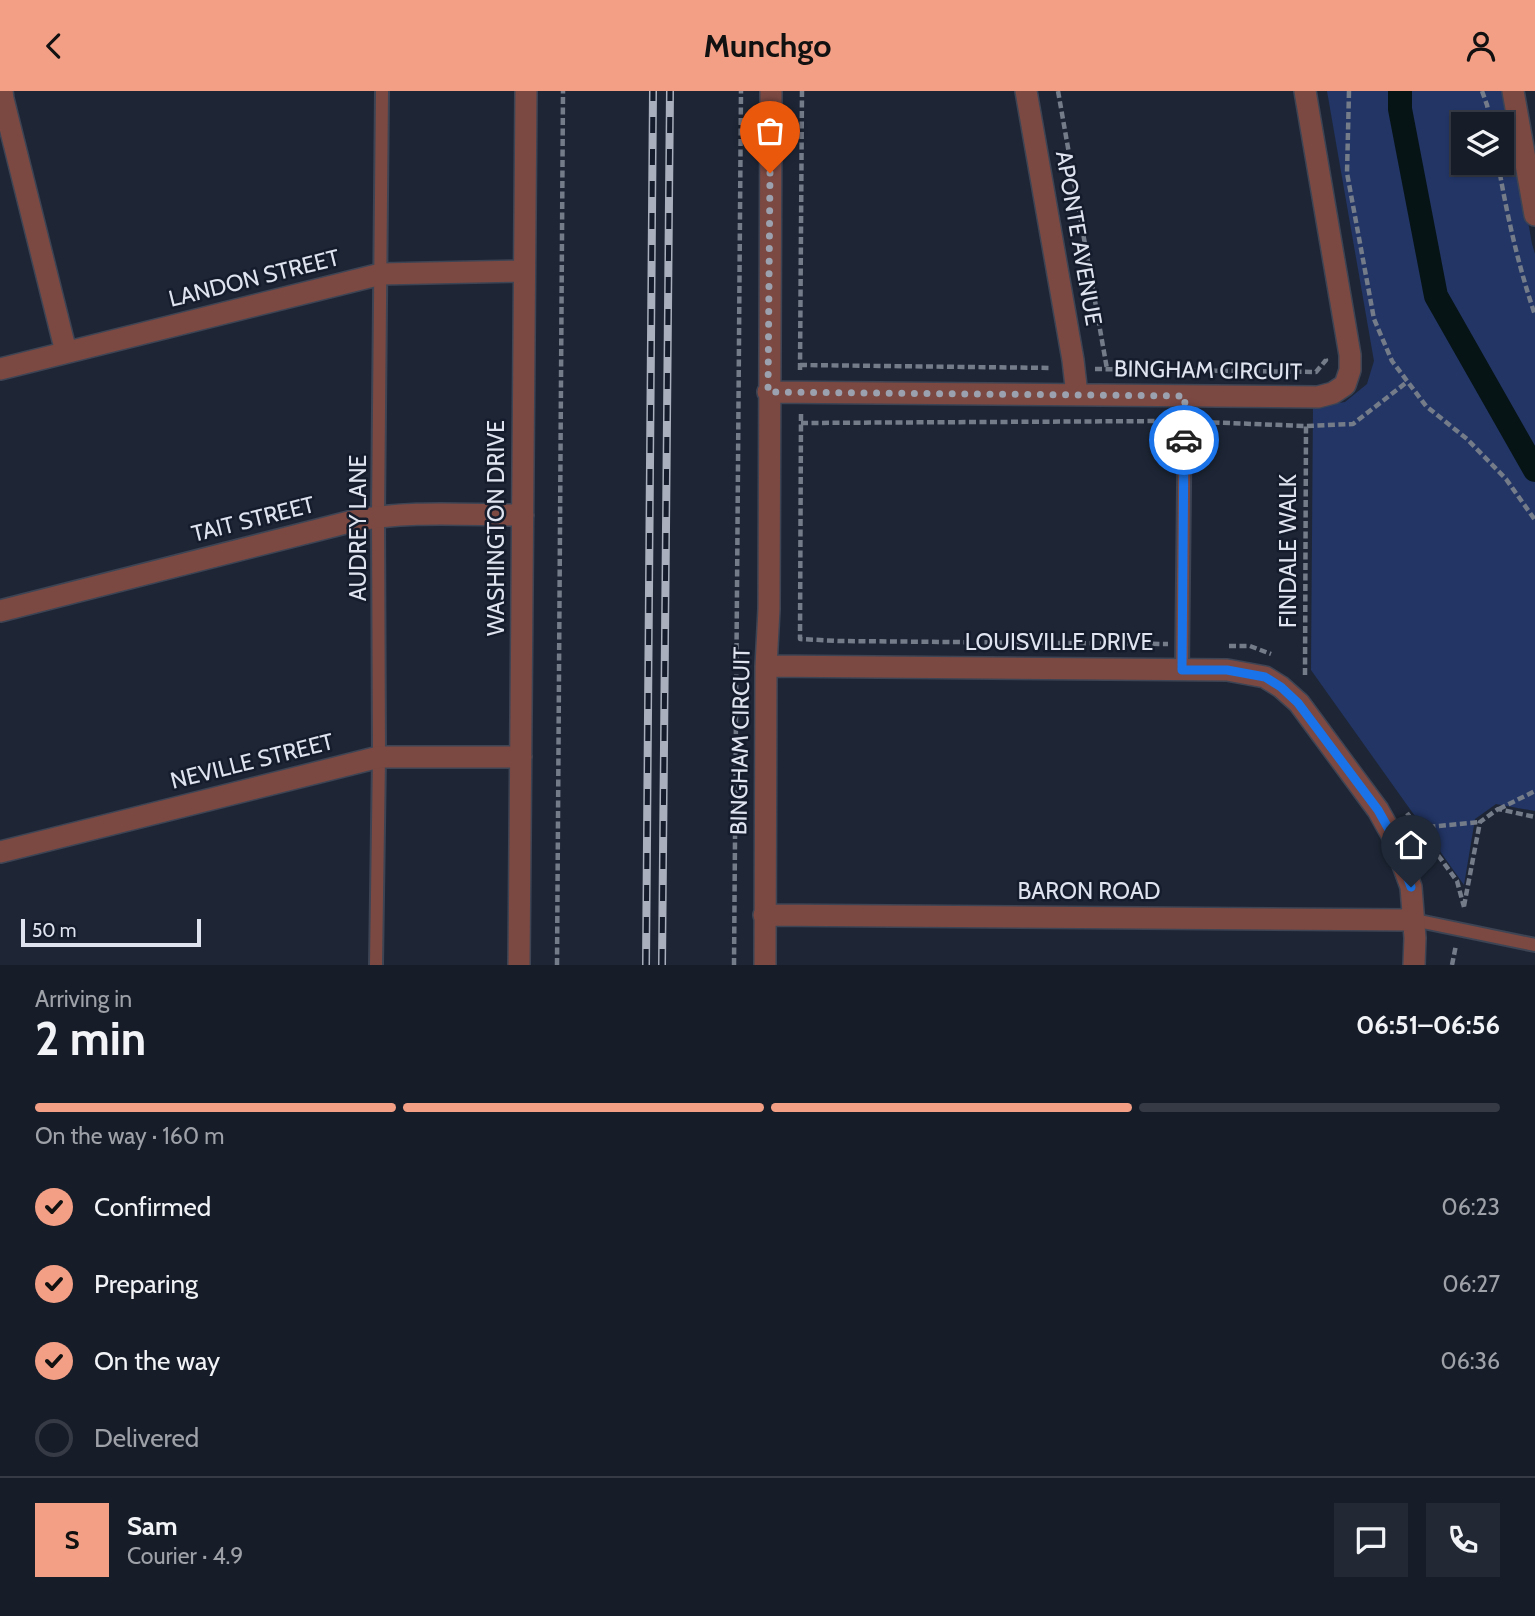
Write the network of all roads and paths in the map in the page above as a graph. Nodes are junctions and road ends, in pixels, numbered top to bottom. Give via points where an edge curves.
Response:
1 (2, 91) edge
2 (382, 91) edge
3 (526, 91) edge
4 (563, 91) edge
5 (741, 91) edge
6 (771, 91) edge
7 (802, 91) edge
8 (1026, 91) edge
9 (1058, 91) edge
10 (1305, 91) edge
11 (1349, 91) edge
12 (1482, 91) edge
13 (1513, 91) edge
14 (1489, 112) edge
15 (1500, 175) edge
16 (1535, 215) edge
17 (524, 271) junction
18 (381, 274) junction
19 (1535, 314) edge
20 (1324, 347) dead end
21 (66, 352) junction
22 (1074, 368) junction
23 (0, 369) edge
24 (1107, 369) junction
25 (1407, 382) junction
26 (768, 392) junction
27 (1077, 395) junction
28 (1185, 396) junction
29 (1184, 422) junction
30 (800, 423) dead end
31 (1306, 426) junction
32 (523, 515) junction
33 (378, 516) junction
34 (1535, 520) edge
35 (0, 611) edge
36 (766, 666) junction
37 (1182, 670) junction
38 (1305, 675) dead end
39 (379, 757) junction
40 (521, 757) junction
41 (1535, 791) edge
42 (1499, 809) junction
43 (1535, 817) edge
44 (1480, 822) junction
45 (1418, 828) dead end
46 (0, 852) edge
47 (764, 915) junction
48 (1414, 920) junction
49 (1459, 929) junction
50 (1535, 945) edge
51 (376, 965) edge
52 (519, 965) edge
53 (556, 965) edge
54 (734, 965) edge
55 (765, 965) edge
56 (1414, 965) edge
57 (1452, 965) edge

1 - 21 street
2 - 18 lane, AUDREY LANE
3 - 17 street, WASHINGTON DRIVE
4 - 53 path
5 - 54 path
6 - 26 street, BINGHAM CIRCUIT
7 - 22 path via 800,365
8 - 22 street, APONTE AVENUE
9 - 24 path
10 - 28 street, BINGHAM CIRCUIT via 1350,355 1345,385 1318,397
11 - 25 path via 1347,173 1374,319 1392,361
12 - 14 path
13 - 16 street
15 - 19 path via 1509,226
17 - 18 street, LANDON STREET
17 - 32 street, WASHINGTON DRIVE
18 - 21 street, LANDON STREET
18 - 33 lane, AUDREY LANE
20 - 24 path via 1325,360 1316,372
21 - 23 street, LANDON STREET
22 - 24 path
22 - 27 street, APONTE AVENUE
25 - 31 path via 1353,424
25 - 34 path via 1426,406 1506,479
26 - 27 street, BINGHAM CIRCUIT
26 - 36 street, BINGHAM CIRCUIT
27 - 28 street, BINGHAM CIRCUIT
28 - 29 lane
29 - 30 path
29 - 31 path
29 - 37 lane
31 - 38 path, FINDALE WALK
32 - 33 street, TAIT STREET
32 - 40 street, WASHINGTON DRIVE
33 - 35 street, TAIT STREET
33 - 39 lane, AUDREY LANE
36 - 37 street, LOUISVILLE DRIVE
36 - 47 street, BINGHAM CIRCUIT
37 - 48 street, LOUISVILLE DRIVE via 1227,670 1265,677 1298,703 1392,835 1411,887
39 - 40 street, NEVILLE STREET
39 - 46 street, NEVILLE STREET
39 - 51 lane, AUDREY LANE
40 - 52 street, WASHINGTON DRIVE
41 - 42 path
42 - 43 path
42 - 44 path
44 - 45 path
44 - 49 path
47 - 48 street, BARON ROAD
47 - 55 street, BINGHAM CIRCUIT
48 - 49 lane
48 - 56 street, LOUISVILLE DRIVE
49 - 50 lane
49 - 57 path

